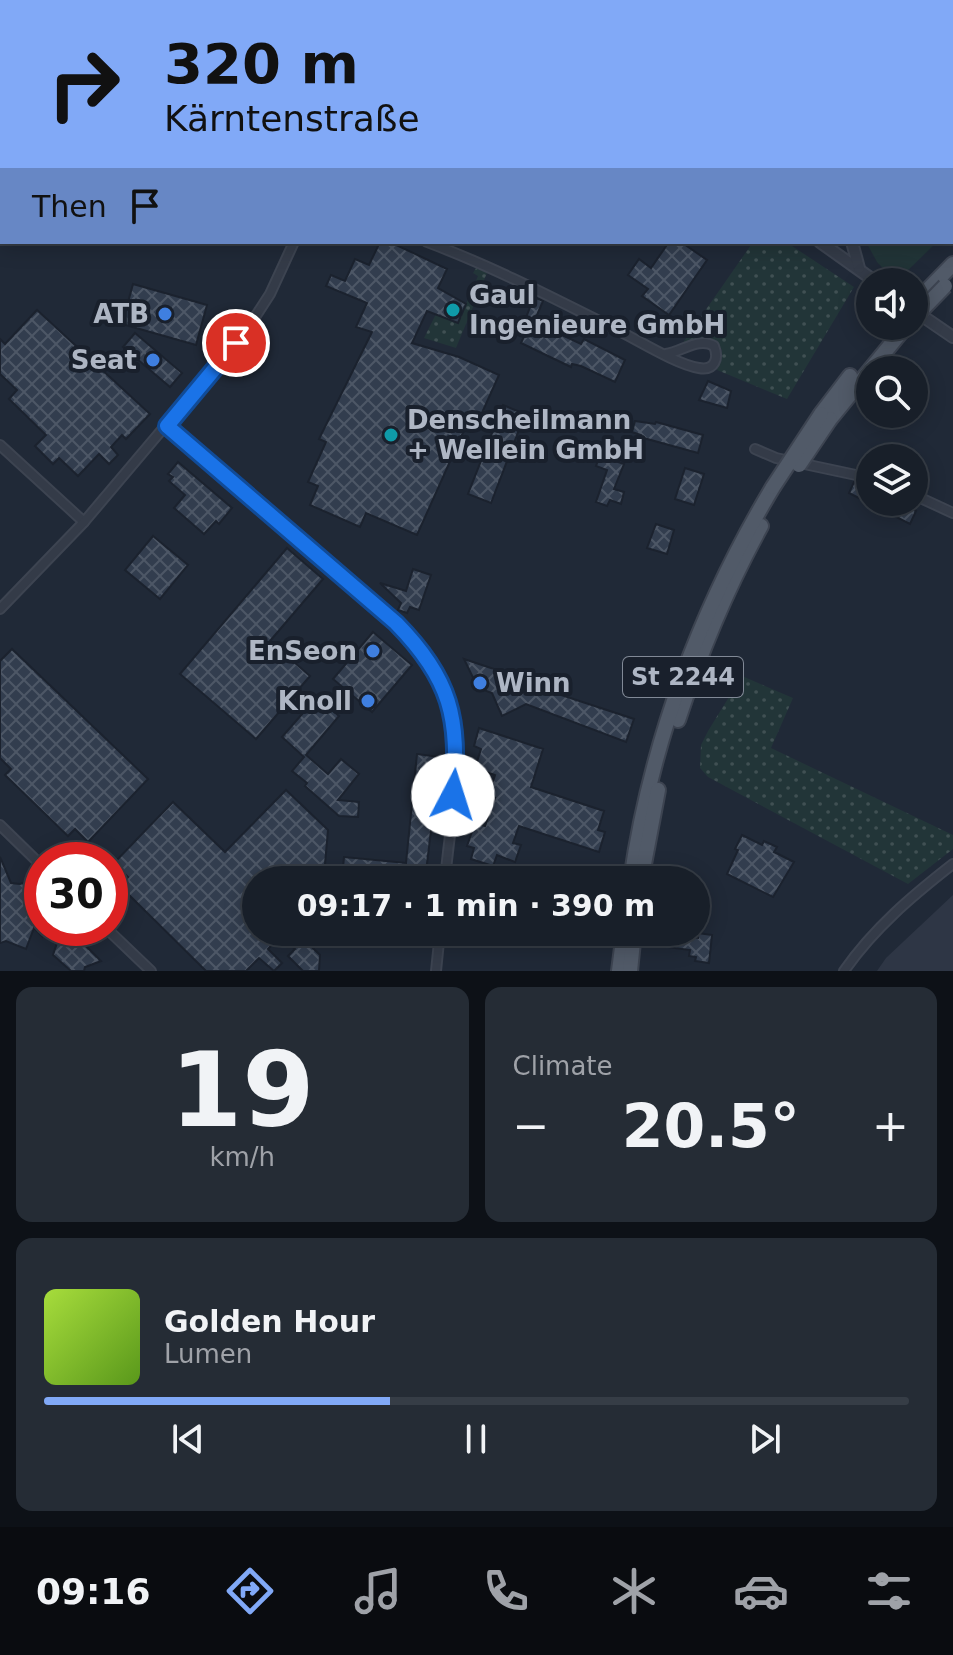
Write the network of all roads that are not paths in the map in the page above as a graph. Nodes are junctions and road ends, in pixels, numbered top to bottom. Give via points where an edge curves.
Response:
1 (293, 244) edge
2 (432, 244) edge
3 (823, 244) edge
4 (853, 244) edge
5 (953, 264) edge
6 (859, 268) joint
7 (945, 281) edge
8 (928, 294) edge
9 (928, 301) edge
10 (928, 320) edge
11 (953, 337) edge
12 (885, 340) edge
13 (666, 354) junction
14 (167, 426) junction
15 (0, 445) edge
16 (755, 449) dead end
17 (856, 475) edge
18 (778, 488) junction
19 (928, 501) edge
20 (953, 513) edge
21 (84, 522) junction
22 (0, 609) edge
23 (0, 825) edge
24 (24, 848) edge
25 (953, 864) edge
26 (446, 866) edge
27 (634, 866) edge
28 (644, 866) edge
29 (125, 946) edge
30 (439, 946) edge
31 (622, 946) edge
32 (633, 946) edge
33 (151, 971) edge
34 (436, 971) edge
35 (619, 971) edge
36 (630, 971) edge
37 (844, 971) edge

1 - 14 street via 255,317
2 - 13 street via 498,270
3 - 6 street
4 - 6 street
5 - 7 main road
7 - 8 main road
7 - 9 main road, bridge
10 - 11 street
12 - 18 main road, St 2244, bridge via 825,416
13 - 13 street via 707,342 717,355 708,368 697,368
14 - 21 street
14 - 26 street via 396,623 427,658 445,692 457,744
15 - 21 street
16 - 17 street
18 - 27 main road, St 2244 via 742,541 691,654 652,775
18 - 28 main road, St 2244 via 696,667 662,777
19 - 20 street
21 - 22 street
23 - 24 street
25 - 37 street via 899,907
29 - 33 street
30 - 34 street
31 - 35 main road
32 - 36 main road

